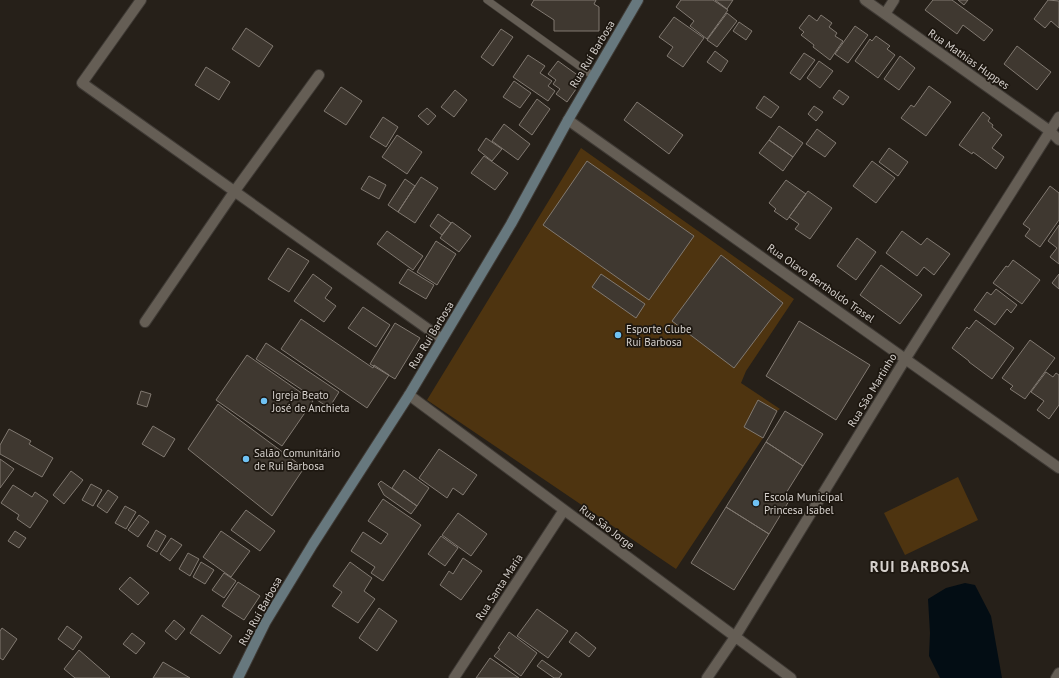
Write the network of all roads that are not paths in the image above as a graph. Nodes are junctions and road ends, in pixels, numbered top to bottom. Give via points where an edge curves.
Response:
1 (141, 0) edge
2 (487, 0) edge
3 (638, 0) edge
4 (865, 0) edge
5 (894, 0) edge
6 (885, 14) junction
7 (319, 75) dead end
8 (593, 76) junction
9 (1059, 116) edge
10 (568, 120) junction
11 (1050, 131) junction
12 (1059, 140) edge
13 (234, 192) junction
14 (145, 322) dead end
15 (442, 339) junction
16 (906, 358) junction
17 (408, 395) junction
18 (1059, 468) edge
19 (564, 510) junction
20 (735, 637) junction
21 (1059, 673) edge
22 (238, 678) edge
23 (454, 678) edge
24 (707, 678) edge
25 (791, 678) edge
26 (1056, 678) edge

1 - 13 street via 82,83
2 - 8 lane
3 - 8 main road, Rua Ruí Barbosa
4 - 6 street, Rua Mathias Huppes
5 - 6 street
6 - 11 street, Rua Mathias Huppes
7 - 13 street
8 - 10 main road, Rua Ruí Barbosa
9 - 11 street, Rua São Martinho
10 - 15 main road, Rua Ruí Barbosa via 511,224
10 - 16 street, Rua Olavo Bertholdo Trasel
11 - 12 street, Rua Mathias Huppes
11 - 16 street, Rua São Martinho
13 - 14 street
13 - 15 street
15 - 17 main road, Rua Ruí Barbosa
16 - 18 street, Rua Olavo Bertholdo Trasel
16 - 20 street, Rua São Martinho
17 - 19 street, Rua São Jorge
17 - 22 main road, Rua Ruí Barbosa via 265,623
19 - 20 street, Rua São Jorge
19 - 23 street, Rua Santa Maria
20 - 24 street, Rua São Martinho
20 - 25 street, Rua São Jorge
21 - 26 street

